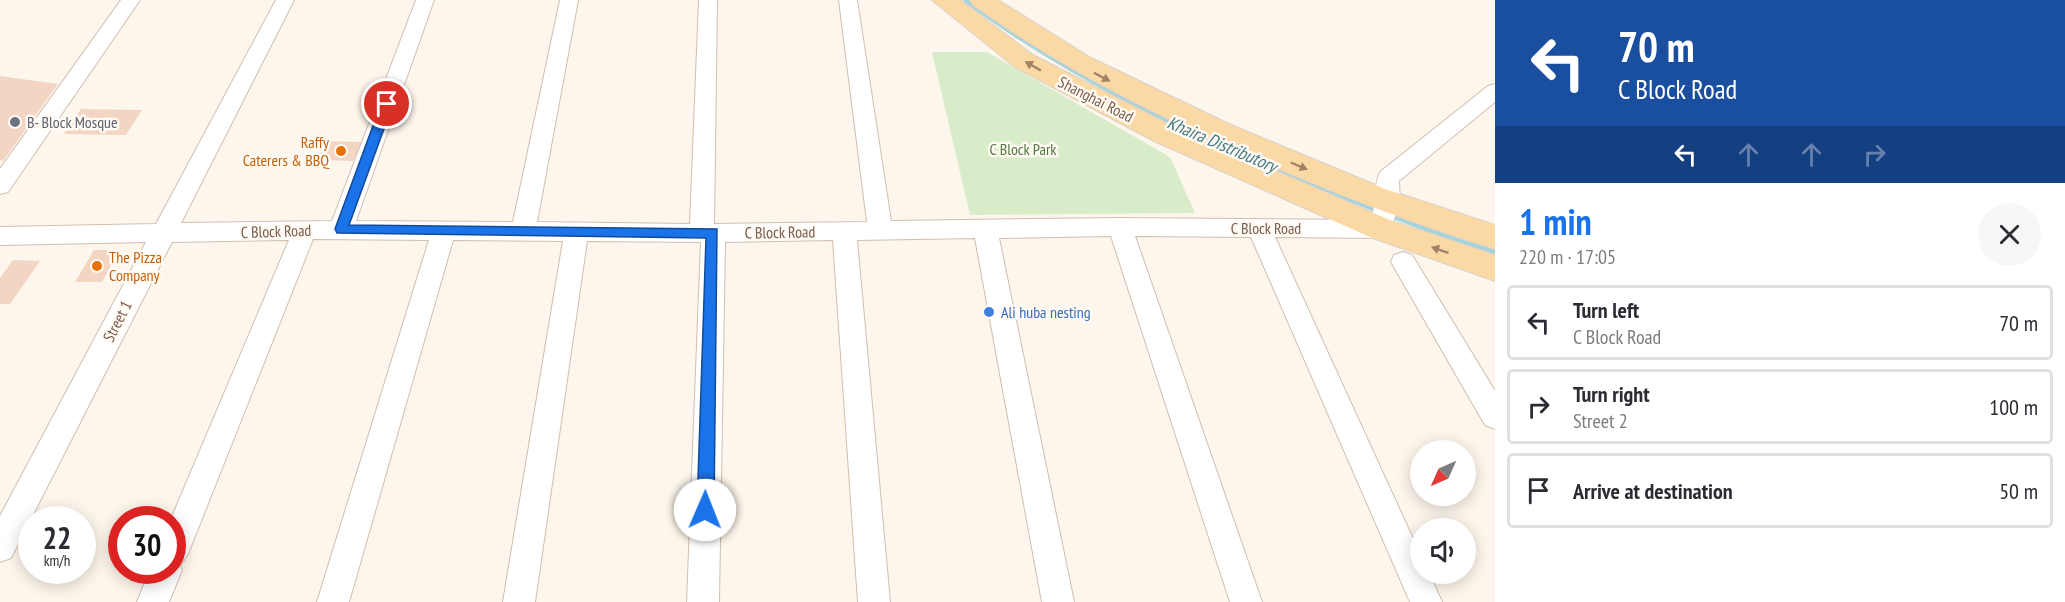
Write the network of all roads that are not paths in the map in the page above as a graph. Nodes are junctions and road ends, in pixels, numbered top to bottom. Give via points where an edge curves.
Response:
1 (131, 0) edge
2 (285, 0) edge
3 (425, 0) edge
4 (568, 0) edge
5 (708, 0) edge
6 (848, 0) edge
7 (944, 0) edge
8 (982, 0) edge
9 (1495, 91) edge
10 (0, 186) edge
11 (1385, 215) junction
12 (1120, 227) junction
13 (1259, 228) junction
14 (341, 229) junction
15 (985, 229) junction
16 (305, 230) junction
17 (844, 230) junction
18 (880, 230) junction
19 (523, 231) junction
20 (443, 232) junction
21 (576, 232) junction
22 (707, 233) junction
23 (162, 235) junction
24 (0, 236) edge
25 (1495, 237) edge
26 (1403, 262) dead end
27 (1495, 268) edge
28 (1495, 416) edge
29 (186, 520) edge
30 (0, 547) edge
31 (160, 584) edge
32 (153, 602) edge
33 (333, 602) edge
34 (519, 602) edge
35 (703, 602) edge
36 (874, 602) edge
37 (1058, 602) edge
38 (1246, 602) edge
39 (1426, 602) edge

1 - 10 street
2 - 23 street, Street 1
3 - 14 street
4 - 19 street
5 - 22 street
6 - 18 street
11 -> 7 main road, Shanghai Road via 1237,168 1099,102 1024,61
8 -> 11 main road, Shanghai Road via 1067,58
9 - 11 street via 1388,178
11 - 13 street, C Block Road
11 - 25 main road, Shanghai Road
27 -> 11 main road, Shanghai Road
12 - 13 street, C Block Road
12 - 15 street, C Block Road
12 - 38 street
13 - 39 street
14 - 16 street, C Block Road
14 - 20 street, C Block Road
15 - 18 street, C Block Road
15 - 37 street
16 - 23 street, C Block Road
16 - 29 street
17 - 18 street, C Block Road
17 - 22 street, C Block Road
17 - 36 street
19 - 20 street, C Block Road
19 - 21 street, C Block Road
20 - 33 street
21 - 22 street, C Block Road
21 - 34 street
22 - 35 street
23 - 24 street, C Block Road
23 - 30 street, Street 1
26 - 28 street
31 - 32 street

